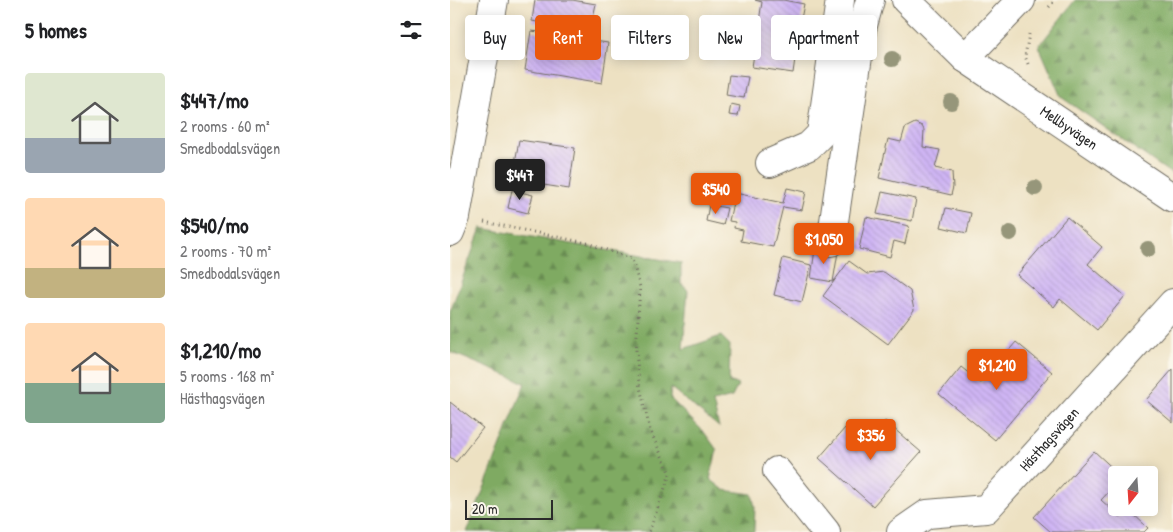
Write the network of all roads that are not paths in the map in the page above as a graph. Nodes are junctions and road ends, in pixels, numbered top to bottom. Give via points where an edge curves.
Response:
1 (494, 0) edge
2 (840, 0) edge
3 (870, 0) edge
4 (906, 0) edge
5 (1021, 0) edge
6 (965, 58) junction
7 (770, 163) dead end
8 (1173, 198) edge
9 (452, 222) edge
10 (831, 242) dead end
11 (1173, 303) edge
12 (777, 471) dead end
13 (826, 532) edge
14 (901, 532) edge

1 - 9 street
2 - 7 street via 821,134 809,146
3 - 10 street via 862,29
4 - 6 street, Mellbyvägen
5 - 6 street
6 - 8 street, Mellbyvägen
11 - 14 street, Hästhagsvägen via 986,509 927,514
12 - 13 street

